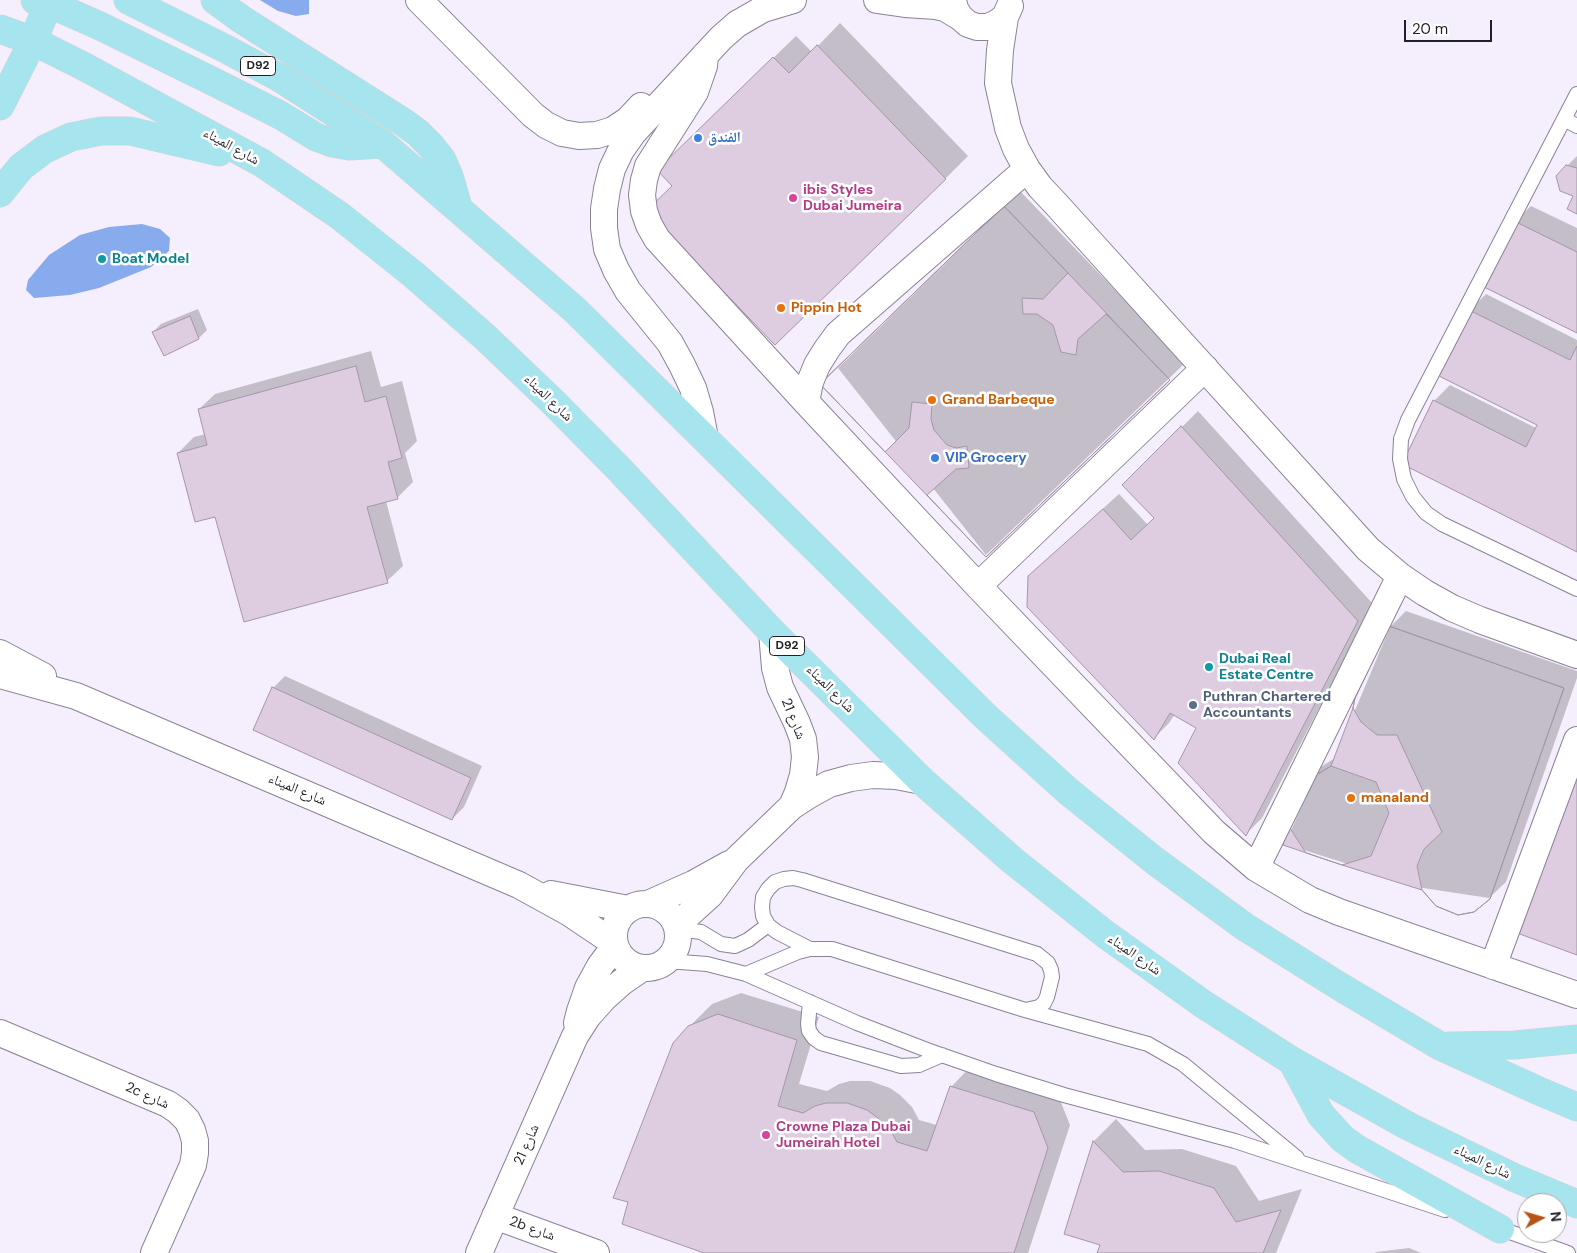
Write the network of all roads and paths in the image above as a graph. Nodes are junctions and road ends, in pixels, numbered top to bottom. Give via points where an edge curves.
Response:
1 (128, 0) edge
2 (215, 0) edge
3 (419, 0) edge
4 (793, 0) edge
5 (877, 0) edge
6 (40, 1) edge
7 (1011, 6) edge
8 (961, 14) edge
9 (100, 26) junction
10 (0, 29) edge
11 (33, 41) junction
12 (705, 55) junction
13 (83, 66) junction
14 (998, 83) junction
15 (1577, 94) edge
16 (0, 106) edge
17 (1564, 119) junction
18 (1577, 126) edge
19 (383, 144) junction
20 (262, 163) junction
21 (1027, 169) junction
22 (0, 193) edge
23 (458, 207) junction
24 (1205, 368) junction
25 (806, 402) junction
26 (705, 438) junction
27 (1400, 576) junction
28 (978, 586) junction
29 (1577, 589) edge
30 (772, 632) junction
31 (0, 653) edge
32 (1577, 655) edge
33 (0, 675) edge
34 (76, 696) junction
35 (1577, 740) edge
36 (922, 781) junction
37 (792, 806) junction
38 (736, 860) junction
39 (1256, 868) junction
40 (519, 885) junction
41 (638, 906) junction
42 (768, 925) junction
43 (677, 927) junction
44 (614, 944) junction
45 (810, 949) junction
46 (667, 961) junction
47 (1493, 966) junction
48 (641, 969) junction
49 (746, 974) junction
50 (1577, 995) edge
51 (810, 1002) junction
52 (1025, 1010) junction
53 (0, 1033) edge
54 (575, 1036) junction
55 (1577, 1039) edge
56 (1440, 1046) junction
57 (942, 1055) junction
58 (1292, 1061) junction
59 (1577, 1107) edge
60 (1302, 1162) junction
61 (1577, 1204) edge
62 (495, 1216) junction
63 (1500, 1229) junction
64 (154, 1253) edge
65 (478, 1253) edge
66 (596, 1253) edge
67 (1568, 1253) edge

1 - 19 main road, D92 via 280,78
2 - 23 main road via 418,133 442,160
3 - 12 street via 533,115 562,133 596,135 613,130 628,120 676,72
4 - 12 street via 763,9 737,24
5 - 8 street via 936,6
6 - 9 main road
6 - 11 main road
7 - 8 street via 997,23 988,27 978,27
7 - 14 street via 1000,50
8 - 14 street
9 - 13 main road via 76,22 64,32 64,47
9 - 19 main road via 280,115 316,137 349,146
10 - 11 main road, D92
11 - 13 main road, شارع الميناء / D92
11 - 16 main road
12 - 25 street via 695,92 648,166 642,196 644,211 657,239
12 - 26 street via 633,133 622,150 606,189 604,228 607,249 616,270 628,291 670,343 682,365 693,388
13 - 20 main road, شارع الميناء / D92
14 - 21 street via 1008,128
15 - 17 lane
17 - 18 lane
17 - 29 lane via 1408,420 1401,439 1400,459 1404,479 1426,513 1442,524
19 - 23 main road, D92
20 - 22 main road via 159,136 101,131 71,137 45,149 21,167
20 - 30 main road, شارع الميناء / D92 via 340,216 485,337 620,469
21 - 24 street
21 - 25 street via 838,334 817,365
23 - 26 main road, D92 via 576,310
24 - 27 street via 1368,549
24 - 28 street
25 - 28 street
26 - 56 main road, D92 via 986,717 1068,792 1245,927
27 - 32 street via 1452,608
27 - 39 street
28 - 39 street via 1214,832
30 - 36 main road, شارع الميناء / D92
30 - 37 street, شارع 21 via 780,687 797,723 804,748 804,775
31 - 34 street, شارع الميناء
33 - 34 street, شارع الميناء
34 - 40 street, شارع الميناء
35 - 47 street
36 - 37 street, شارع 21 via 873,775 851,778 829,784
36 - 58 main road, شارع الميناء / D92 via 1012,860 1105,934 1203,1004
37 - 38 street, شارع 21
38 - 41 street, شارع 21 via 693,884
38 - 43 street, شارع 21 via 710,895
39 - 47 street via 1310,900 1339,912
40 - 41 street, شارع الميناء via 573,899
40 - 44 street, شارع الميناء via 568,912
41 - 43 street via 656,904 674,919
41 - 44 street via 621,915 613,933
42 - 43 lane via 735,946 721,944 701,932
42 - 45 lane
42 - 52 lane via 763,916 763,897 775,882 793,878 1037,954 1048,963 1052,977 1044,1003
43 - 46 street via 678,941
44 - 48 street via 625,961
44 - 54 street, شارع 21 via 588,988
45 - 49 lane
45 - 52 lane via 842,952
46 - 48 street
46 - 49 lane via 707,964
47 - 50 street
48 - 54 street, شارع 21 via 604,998
49 - 51 lane
51 - 57 lane
51 - 57 lane via 809,1031 821,1043 901,1066 919,1065
52 - 60 lane via 1148,1044 1166,1053 1199,1076
53 - 64 street, 2c شارع via 168,1104 187,1120 195,1142 194,1159
54 - 62 street, شارع 21
55 - 56 main road via 1515,1045
56 - 59 main road, D92
57 - 60 lane via 1056,1092
58 - 61 main road, شارع الميناء / D92 via 1408,1126
58 - 63 main road via 1321,1115 1343,1140
60 - 63 lane
62 - 65 street, شارع 21
62 - 66 street, 2b شارع
63 - 67 lane

